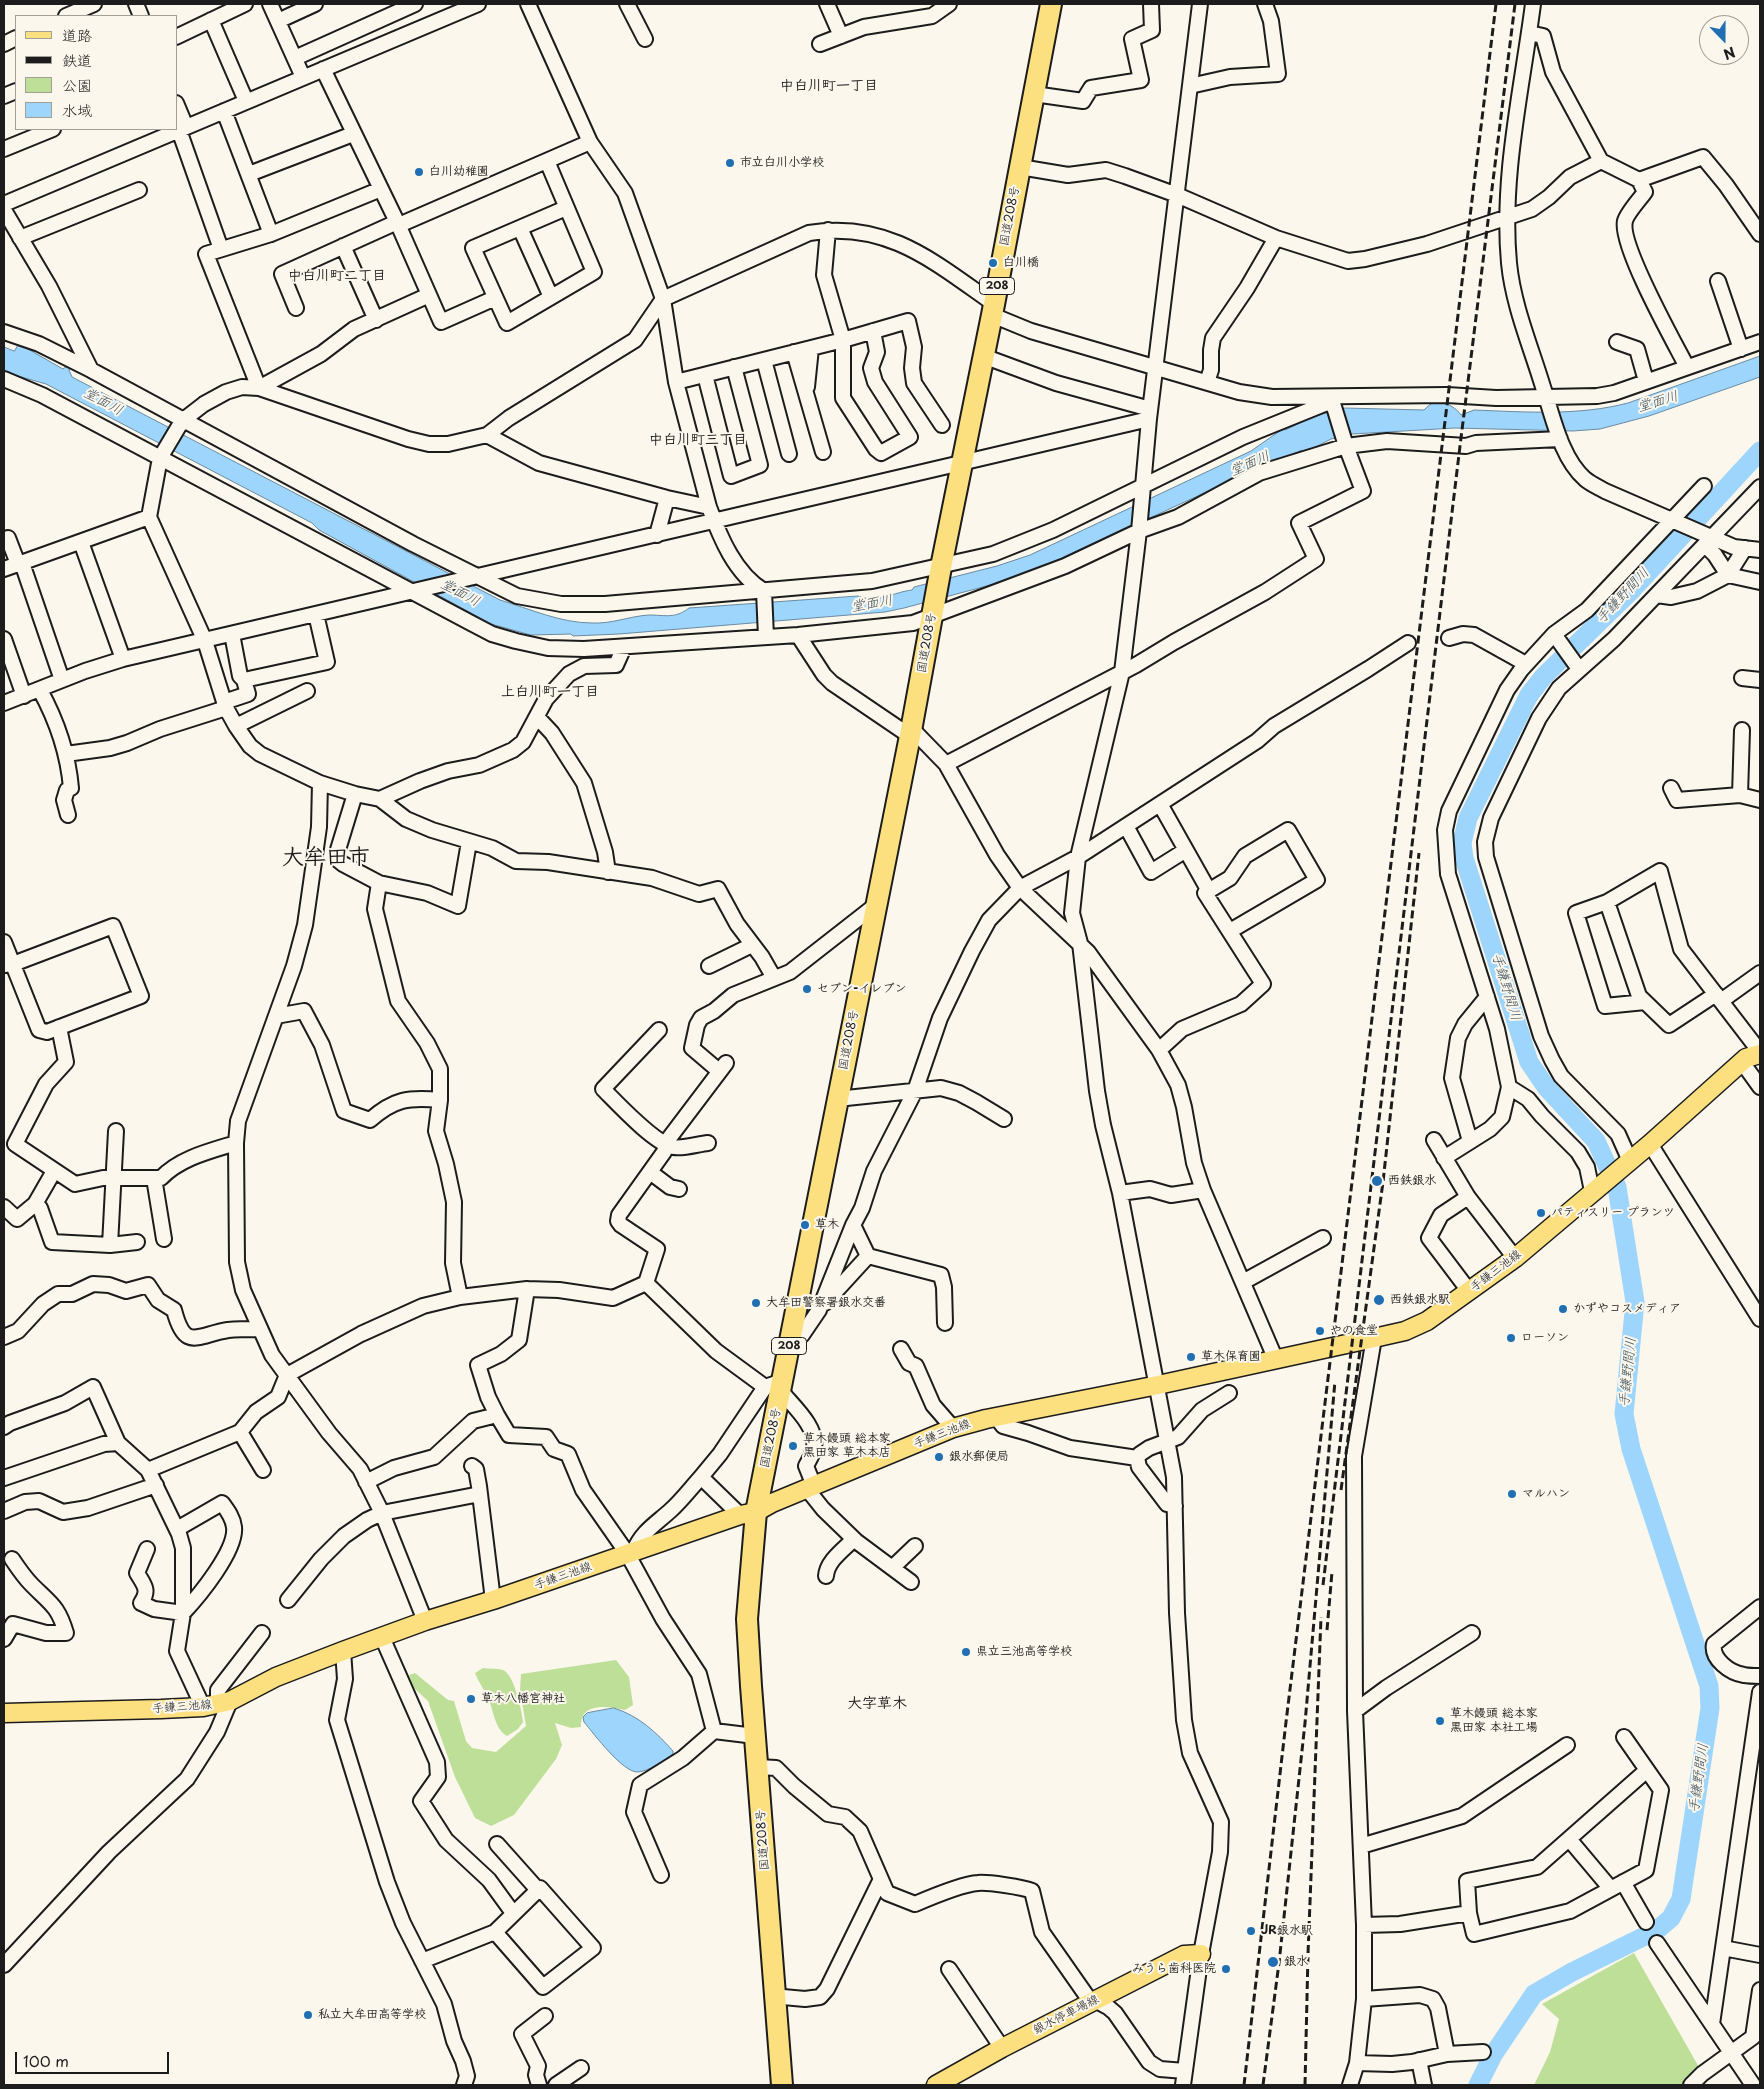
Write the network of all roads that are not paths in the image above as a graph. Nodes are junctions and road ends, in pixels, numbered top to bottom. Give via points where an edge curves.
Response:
1 (94, 4) edge
2 (245, 4) edge
3 (270, 4) edge
4 (315, 4) edge
5 (415, 4) edge
6 (478, 4) edge
7 (528, 4) edge
8 (627, 4) edge
9 (827, 4) edge
10 (949, 4) edge
11 (1051, 4) edge
12 (1151, 4) edge
13 (1200, 4) edge
14 (1266, 4) edge
15 (1533, 4) edge
16 (68, 11) edge
17 (211, 20) junction
18 (278, 21) junction
19 (1529, 33) junction
20 (178, 36) edge
21 (841, 36) junction
22 (644, 39) dead end
23 (820, 44) dead end
24 (294, 58) junction
25 (323, 69) junction
26 (303, 77) junction
27 (1190, 86) junction
28 (1034, 94) junction
29 (246, 101) junction
30 (224, 111) junction
31 (178, 112) edge
32 (182, 129) junction
33 (51, 130) edge
34 (353, 134) junction
35 (590, 142) junction
36 (4, 149) edge
37 (547, 161) junction
38 (1601, 161) junction
39 (1020, 167) junction
40 (249, 174) junction
41 (1639, 180) junction
42 (381, 189) junction
43 (139, 190) dead end
44 (1177, 195) junction
45 (4, 204) edge
46 (566, 208) junction
47 (4, 210) edge
48 (1507, 216) junction
49 (398, 224) junction
50 (520, 228) junction
51 (828, 230) junction
52 (271, 234) junction
53 (1760, 234) edge
54 (20, 238) junction
55 (1276, 238) junction
56 (343, 246) junction
57 (221, 249) junction
58 (1718, 281) dead end
59 (429, 295) junction
60 (551, 297) junction
61 (495, 298) junction
62 (663, 299) junction
63 (296, 308) dead end
64 (993, 309) junction
65 (376, 320) junction
66 (873, 331) junction
67 (4, 332) edge
68 (843, 340) junction
69 (1617, 342) dead end
70 (1760, 342) edge
71 (811, 348) junction
72 (1741, 348) junction
73 (794, 352) junction
74 (983, 356) junction
75 (764, 360) junction
76 (1155, 366) junction
77 (734, 367) junction
78 (1687, 367) junction
79 (91, 370) junction
80 (705, 375) junction
81 (4, 379) edge
82 (1646, 381) junction
83 (676, 382) junction
84 (1207, 382) junction
85 (259, 388) junction
86 (806, 394) junction
87 (1547, 398) junction
88 (1331, 399) junction
89 (1149, 414) junction
90 (182, 421) junction
91 (942, 425) dead end
92 (487, 435) junction
93 (1560, 439) junction
94 (1346, 442) junction
95 (823, 452) dead end
96 (789, 454) dead end
97 (161, 455) junction
98 (963, 463) junction
99 (1704, 486) dead end
100 (1760, 487) edge
101 (1142, 488) junction
102 (667, 498) junction
103 (709, 507) junction
104 (149, 517) junction
105 (1672, 520) junction
106 (714, 522) junction
107 (1139, 531) junction
108 (657, 535) junction
109 (4, 540) edge
110 (1709, 540) junction
111 (81, 542) junction
112 (1744, 548) junction
113 (1760, 550) edge
114 (20, 564) junction
115 (940, 567) junction
116 (4, 569) edge
117 (1728, 575) junction
118 (474, 577) junction
119 (1760, 582) edge
120 (416, 591) junction
121 (764, 591) junction
122 (1657, 595) junction
123 (316, 614) junction
124 (931, 616) junction
125 (232, 634) junction
126 (1554, 634) junction
127 (798, 635) junction
128 (766, 638) junction
129 (1449, 638) dead end
130 (4, 639) edge
131 (205, 641) junction
132 (1408, 643) dead end
133 (624, 648) junction
134 (123, 659) junction
135 (1526, 664) junction
136 (1579, 669) junction
137 (1122, 672) junction
138 (1742, 678) dead end
139 (62, 680) junction
140 (244, 680) junction
141 (1760, 680) edge
142 (40, 690) junction
143 (307, 691) dead end
144 (24, 696) junction
145 (4, 703) edge
146 (225, 705) junction
147 (537, 717) junction
148 (236, 726) junction
149 (1742, 730) dead end
150 (910, 732) junction
151 (66, 754) junction
152 (946, 764) junction
153 (320, 783) junction
154 (1671, 788) dead end
155 (355, 794) junction
156 (1740, 795) junction
157 (380, 799) junction
158 (1760, 800) edge
159 (1160, 804) junction
160 (68, 816) dead end
161 (1126, 826) junction
162 (469, 842) junction
163 (1186, 850) junction
164 (1078, 857) junction
165 (608, 872) junction
166 (379, 883) junction
167 (1020, 888) junction
168 (1209, 891) junction
169 (1606, 902) junction
170 (877, 904) junction
171 (1230, 931) junction
172 (4, 942) edge
173 (1080, 943) junction
174 (752, 945) junction
175 (8, 965) edge
176 (709, 966) dead end
177 (1760, 973) edge
178 (774, 978) junction
179 (1487, 997) junction
180 (1718, 997) junction
181 (1645, 1002) junction
182 (276, 1016) junction
183 (59, 1028) junction
184 (658, 1030) dead end
185 (1159, 1050) junction
186 (1760, 1053) edge
187 (1742, 1062) junction
188 (1509, 1087) junction
189 (1760, 1087) edge
190 (915, 1090) junction
191 (440, 1100) junction
192 (837, 1100) junction
193 (1004, 1119) dead end
194 (116, 1131) dead end
195 (1434, 1140) dead end
196 (1470, 1141) junction
197 (236, 1143) junction
198 (708, 1143) dead end
199 (1650, 1144) junction
200 (666, 1145) junction
201 (1444, 1158) junction
202 (1630, 1161) junction
203 (54, 1171) junction
204 (650, 1172) junction
205 (113, 1178) junction
206 (154, 1178) junction
207 (679, 1189) dead end
208 (1203, 1190) junction
209 (1592, 1191) junction
210 (1120, 1193) junction
211 (1468, 1198) junction
212 (35, 1204) junction
213 (4, 1207) edge
214 (853, 1225) junction
215 (164, 1238) dead end
216 (1323, 1238) dead end
217 (137, 1242) dead end
218 (110, 1245) junction
219 (868, 1256) junction
220 (1516, 1258) junction
221 (1243, 1282) junction
222 (646, 1283) junction
223 (527, 1288) junction
224 (1469, 1291) junction
225 (460, 1297) junction
226 (819, 1310) junction
227 (1760, 1319) edge
228 (946, 1323) dead end
229 (260, 1329) junction
230 (4, 1337) edge
231 (1374, 1338) junction
232 (790, 1341) junction
233 (901, 1349) dead end
234 (1276, 1360) junction
235 (286, 1375) junction
236 (1158, 1385) junction
237 (776, 1386) junction
238 (1229, 1393) dead end
239 (497, 1415) junction
240 (996, 1417) junction
241 (4, 1427) edge
242 (953, 1428) junction
243 (240, 1432) junction
244 (1168, 1440) junction
245 (118, 1443) junction
246 (1137, 1458) junction
247 (472, 1466) dead end
248 (148, 1470) junction
249 (263, 1470) dead end
250 (701, 1477) junction
251 (4, 1478) edge
252 (366, 1482) junction
253 (156, 1486) junction
254 (810, 1488) junction
255 (480, 1494) junction
256 (1175, 1506) junction
257 (4, 1511) edge
258 (382, 1513) junction
259 (748, 1514) junction
260 (177, 1529) junction
261 (854, 1539) junction
262 (915, 1546) dead end
263 (147, 1549) dead end
264 (631, 1552) junction
265 (12, 1559) dead end
266 (892, 1568) junction
267 (826, 1576) dead end
268 (911, 1582) dead end
269 (288, 1600) dead end
270 (493, 1600) junction
271 (1760, 1607) edge
272 (183, 1612) junction
273 (425, 1621) junction
274 (262, 1633) dead end
275 (1472, 1633) dead end
276 (382, 1637) junction
277 (4, 1639) edge
278 (343, 1651) junction
279 (1760, 1676) edge
280 (1760, 1692) edge
281 (217, 1704) junction
282 (1355, 1711) junction
283 (4, 1712) edge
284 (714, 1731) junction
285 (755, 1736) junction
286 (1624, 1737) dead end
287 (1567, 1745) dead end
288 (758, 1767) junction
289 (1647, 1770) junction
290 (1569, 1839) junction
291 (497, 1844) dead end
292 (1361, 1846) junction
293 (661, 1875) dead end
294 (880, 1881) junction
295 (1617, 1886) junction
296 (538, 1890) junction
297 (513, 1913) junction
298 (1470, 1913) junction
299 (1646, 1922) dead end
300 (1364, 1925) junction
301 (495, 1932) junction
302 (1657, 1943) dead end
303 (1723, 1948) junction
304 (1201, 1954) junction
305 (1760, 1955) edge
306 (422, 1961) junction
307 (4, 1965) edge
308 (950, 1970) dead end
309 (1760, 1990) edge
310 (1364, 1999) junction
311 (776, 2001) junction
312 (1093, 2001) junction
313 (545, 2016) dead end
314 (1712, 2024) junction
315 (1002, 2048) junction
316 (1484, 2052) dead end
317 (1731, 2052) junction
318 (1447, 2054) junction
319 (1418, 2060) junction
320 (1357, 2063) junction
321 (581, 2068) dead end
322 (1184, 2078) edge
323 (464, 2085) edge
324 (539, 2085) edge
325 (556, 2085) edge
326 (782, 2085) edge
327 (936, 2085) edge
328 (1350, 2085) edge
329 (1424, 2085) edge
330 (1691, 2085) edge
331 (1753, 2085) edge

1 - 16 street
2 - 17 street
3 - 18 street
4 - 18 street
5 - 24 street
6 - 25 street
7 - 35 street
8 - 22 street
9 - 21 street
10 - 21 street via 932,16 864,27
11 - 28 highway, 国道208号 / 208
12 - 28 street via 1152,30 1132,39 1141,80 1091,88 1082,101
13 - 27 street
14 - 27 street via 1278,74 1230,77
15 - 19 street
17 - 20 street
17 - 29 street
18 - 24 street
19 - 38 street via 1543,36 1553,72
19 - 48 street
21 - 23 street
24 - 26 street
25 - 26 street
25 - 34 street
26 - 29 street
27 - 44 street
28 - 39 highway, 国道208号 / 208
29 - 30 street
30 - 32 street
30 - 40 street
31 - 32 street
32 - 45 street
32 - 57 street
33 - 36 street
34 - 40 street
34 - 42 street
35 - 37 street
35 - 62 street via 625,193
37 - 46 street
37 - 49 street
38 - 41 street
38 - 48 street via 1570,177 1532,209
39 - 44 street via 1068,175 1106,170
39 - 64 highway, 国道208号 / 208
40 - 52 street
41 - 53 street via 1703,157
41 - 78 street via 1645,192 1625,221 1626,238 1647,290
42 - 49 street
42 - 52 street
43 - 54 street
44 - 55 street
44 - 76 street
46 - 50 street
46 - 60 street via 594,272
47 - 54 street
48 - 55 street via 1427,244 1365,259 1348,260
48 - 87 street via 1514,294
49 - 56 street
49 - 59 street
50 - 60 street
50 - 61 street via 473,248
51 - 62 street via 809,233
51 - 64 street via 872,233 898,242 928,258
51 - 68 street via 824,275
52 - 57 street
54 - 79 street via 49,286
55 - 84 street via 1213,338
56 - 63 street via 282,274
56 - 65 street
57 - 85 street via 206,254
58 - 72 street
59 - 61 street via 441,322
59 - 65 street
60 - 61 street via 506,323
62 - 83 street
62 - 92 street via 635,340
64 - 74 highway, 国道208号 / 208
64 - 76 street via 1031,331
65 - 85 street via 354,329 321,354
66 - 68 street
66 - 68 street via 877,352 871,368 875,382 910,437 881,452 876,450 843,398
66 - 91 street via 908,321 914,347 914,383
67 - 79 street via 39,344
68 - 71 street
69 - 82 street via 1637,349
70 - 72 street
71 - 73 street
71 - 86 street
72 - 78 street
73 - 75 street
73 - 86 street
74 - 89 street
74 - 98 highway, 国道208号 / 208
75 - 77 street
75 - 96 street
76 - 84 street
76 - 89 street
77 - 80 street
77 - 80 street via 760,465 731,476
78 - 82 street
79 - 90 street
80 - 83 street
81 - 97 street
82 - 87 street via 1597,396
83 - 103 street
84 - 88 street via 1239,392 1272,397
85 - 90 street via 242,387 226,392
85 - 92 street via 429,444 448,444
86 - 95 street
87 - 88 street via 1447,395
87 - 93 street
88 - 94 street
88 - 101 street via 1243,437
89 - 98 street
89 - 101 street
90 - 97 street
90 - 118 street
92 - 102 street via 538,463
93 - 94 street via 1466,446
93 - 105 street via 1573,466 1586,480
94 - 107 street via 1259,473 1178,518
94 - 137 street via 1364,491 1299,524 1316,559
97 - 104 street
97 - 120 street
98 - 106 street
98 - 115 highway, 国道208号 / 208
99 - 105 street
100 - 110 street
101 - 107 street
101 - 115 street via 1001,551
102 - 103 street
102 - 108 street
103 - 106 street
104 - 111 street
104 - 131 street
105 - 110 street
105 - 126 street via 1587,610
106 - 108 street
106 - 121 street via 725,546 752,584
107 - 124 street via 1065,566
107 - 137 street
108 - 118 street
109 - 114 street via 8,538
110 - 112 street
110 - 117 street
110 - 122 street
111 - 114 street
111 - 134 street
112 - 113 street
112 - 117 street
114 - 116 street
114 - 139 street
115 - 121 street via 872,580
115 - 124 highway, 国道208号 / 208
117 - 119 street
117 - 122 street via 1697,591 1671,598
118 - 120 street
118 - 121 street via 517,596 561,604 605,604
120 - 123 street
120 - 133 street via 471,624 516,641 548,648
121 - 128 street
122 - 136 street
123 - 125 street
123 - 140 street via 327,662
124 - 127 street via 913,623
124 - 150 highway, 国道208号 / 208
125 - 131 street
125 - 140 street via 240,676
126 - 135 street
126 - 136 street
127 - 128 street
127 - 150 street via 832,683
128 - 133 street
129 - 135 street via 1463,634 1474,636
130 - 144 street
131 - 134 street
131 - 146 street
132 - 159 street via 1274,726 1257,741
133 - 147 street via 616,665 584,666 569,674 546,699
134 - 139 street
135 - 179 street via 1507,690 1449,811 1445,830 1448,874
136 - 202 street via 1559,688 1539,718 1490,818 1485,842 1486,857 1541,1036 1552,1060 1562,1076 1618,1134
137 - 152 street
137 - 164 street
138 - 141 street
139 - 142 street
140 - 146 street via 248,694
142 - 144 street
142 - 151 street via 50,707
143 - 148 street
144 - 145 street
146 - 148 street
146 - 151 street via 127,743
147 - 157 street via 523,742 513,750 479,764 420,781
147 - 165 street via 552,733 584,783
148 - 153 street via 260,754
149 - 156 street
150 - 152 street
150 - 170 highway, 国道208号 / 208
151 - 160 street via 71,788 64,800
152 - 167 street via 997,855
153 - 155 street
153 - 182 street via 319,827 305,925
154 - 156 street via 1677,800
155 - 157 street
155 - 166 street via 337,853 338,860
156 - 158 street
157 - 162 street via 406,819
159 - 161 street
159 - 163 street
161 - 163 street via 1151,872
161 - 164 street
162 - 165 street via 492,848 516,860
162 - 166 street via 458,906 427,894
163 - 168 street
164 - 167 street
164 - 173 street via 1072,913
165 - 174 street via 652,878 699,894 718,889
166 - 191 street via 375,908 398,1001 427,1043 440,1069
167 - 173 street
167 - 190 street via 989,920 972,951 940,1018
168 - 171 street via 1205,894
168 - 171 street via 1230,878 1246,856 1288,830 1317,880
169 - 180 street via 1660,871 1681,949
169 - 181 street via 1639,996
169 - 181 street via 1576,913 1605,1006
170 - 178 street via 807,960
170 - 192 highway, 国道208号 / 208
171 - 185 street via 1263,984 1241,1004 1182,1029
172 - 175 street
173 - 185 street
173 - 210 street via 1098,1099
174 - 176 street
174 - 178 street
175 - 183 street via 39,1030 47,1032
175 - 183 street via 113,926 141,996
177 - 180 street
178 - 200 street via 733,995 697,1025 692,1048 723,1067
179 - 188 street via 1500,1038
179 - 196 street via 1458,1038 1452,1078
180 - 181 street via 1669,1025
180 - 186 street
182 - 191 street via 304,1011 322,1044 344,1111 370,1120 386,1106 401,1101
182 - 197 street via 238,1121
183 - 203 street via 66,1062 46,1084 15,1144
184 - 200 street via 603,1089 634,1120
185 - 208 street via 1178,1086
186 - 187 main road, 手鎌三池線
187 - 189 street
187 - 199 main road, 手鎌三池線
188 - 196 street via 1502,1117
188 - 209 street via 1528,1099 1578,1152 1587,1166
190 - 192 street
190 - 193 street via 941,1088 959,1093
190 - 214 street via 874,1171
191 - 225 street via 436,1131 454,1202 453,1263
192 - 232 highway, 国道208号 / 208
194 - 205 street
195 - 201 street
196 - 201 street
197 - 206 street via 204,1152 170,1169 161,1178
197 - 229 street via 237,1262 243,1290
198 - 200 street via 675,1148
199 - 202 main road, 手鎌三池線
199 - 227 street
200 - 204 street
201 - 211 street
202 - 209 main road, 手鎌三池線
203 - 205 street via 75,1184
203 - 212 street
204 - 207 street via 670,1187
204 - 222 street via 618,1221 657,1249
205 - 206 street
205 - 218 street
206 - 215 street
208 - 210 street via 1170,1195 1150,1189
208 - 221 street
209 - 220 main road, 手鎌三池線
210 - 236 street
211 - 220 street
211 - 224 street via 1441,1215 1429,1238
212 - 213 street via 17,1219
212 - 218 street via 40,1208 52,1242
214 - 219 street
214 - 226 street
216 - 221 street
217 - 218 street
219 - 226 street
219 - 228 street via 940,1275
220 - 224 main road, 手鎌三池線
221 - 234 street
222 - 223 street via 613,1298
222 - 237 street via 716,1351
223 - 225 street
223 - 239 street via 519,1340 501,1354 478,1365
224 - 231 main road, 手鎌三池線 via 1427,1321 1405,1331
225 - 235 street via 423,1306 361,1334
226 - 232 street via 802,1334
229 - 230 street via 227,1330 194,1338 183,1333 174,1310 158,1300 148,1285 126,1291 94,1284 72,1294 58,1294 43,1304 18,1331
229 - 235 street
231 - 234 main road, 手鎌三池線
231 - 282 street via 1354,1456
232 - 237 highway, 国道208号 / 208
233 - 242 street via 909,1363 916,1366 933,1406
234 - 236 main road, 手鎌三池線
235 - 243 street via 278,1397 256,1412
235 - 252 street via 360,1469
236 - 240 main road, 手鎌三池線
236 - 244 street
237 - 250 street
237 - 254 street via 810,1427 814,1438 814,1448 806,1466
237 - 259 highway, 国道208号 / 208
238 - 244 street via 1202,1410 1178,1437
239 - 252 street via 474,1421 434,1457 394,1468
239 - 264 street via 509,1435 546,1437 554,1449 568,1454 583,1490
240 - 242 main road, 手鎌三池線
240 - 246 street via 1003,1426 1070,1448
241 - 245 street via 65,1403 93,1387
242 - 254 main road, 手鎌三池線
243 - 248 street
243 - 249 street
244 - 246 street
244 - 256 street
245 - 248 street
245 - 251 street via 104,1444
246 - 256 street via 1139,1467 1166,1504
247 - 255 street via 476,1469
248 - 253 street
250 - 259 street
250 - 264 street via 671,1510 650,1527
252 - 258 street
253 - 257 street via 88,1508 63,1512 39,1501 25,1502
253 - 260 street
254 - 259 main road, 手鎌三池線
254 - 261 street via 823,1509
255 - 258 street
255 - 270 street
256 - 304 street via 1184,1720 1190,1753 1221,1822 1220,1852
258 - 269 street via 344,1536
258 - 273 street
259 - 264 main road, 手鎌三池線
259 - 285 highway, 国道208号 / 208 via 747,1619
260 - 272 street via 183,1548
260 - 272 street via 222,1503 231,1515 234,1528 232,1544
261 - 266 street
261 - 267 street via 832,1561
262 - 266 street
263 - 272 street via 137,1573 146,1589 141,1603 154,1609
264 - 270 main road, 手鎌三池線
264 - 284 street via 663,1619 699,1674
265 - 277 street via 31,1584 54,1604 66,1633 46,1633 13,1624
266 - 268 street
270 - 273 main road, 手鎌三池線
271 - 279 street via 1714,1644 1713,1650 1719,1662 1743,1675
272 - 281 street via 177,1651
273 - 276 main road, 手鎌三池線
274 - 281 street via 218,1690
275 - 282 street
276 - 278 main road, 手鎌三池線
276 - 297 street via 437,1762 438,1777 421,1801 446,1840 488,1880
278 - 281 main road, 手鎌三池線
278 - 306 street via 345,1679 337,1720 387,1882
280 - 303 street
281 - 283 main road, 手鎌三池線
281 - 307 street via 217,1732 187,1779 109,1852
282 - 292 street
284 - 285 street
284 - 293 street via 683,1758 640,1786 634,1812
285 - 288 highway, 国道208号 / 208
286 - 289 street
287 - 292 street via 1462,1816
288 - 294 street via 776,1768 828,1814 845,1817 855,1826
288 - 311 highway, 国道208号 / 208
289 - 290 street
289 - 295 street via 1661,1790 1646,1870
290 - 295 street
290 - 298 street via 1536,1867 1467,1881
291 - 296 street
292 - 300 street
294 - 311 street via 827,1989 820,1997 783,1997
294 - 312 street via 887,1893 915,1904 978,1882 1032,1891 1042,1932
295 - 298 street via 1570,1911 1474,1934
295 - 299 street
296 - 297 street
296 - 301 street via 540,1888 593,1948 543,1987
297 - 301 street
298 - 300 street via 1400,1924
300 - 310 street
301 - 306 street
302 - 314 street
303 - 305 street
303 - 314 street
304 - 312 main road, 銀水停車場線 via 1184,1955
304 - 322 street
306 - 323 street via 444,2004 454,2041 464,2061 467,2076
308 - 315 street
309 - 317 street via 1753,2037
310 - 318 street via 1420,1995 1433,1999 1438,2008
310 - 320 street
311 - 326 highway, 国道208号 / 208
312 - 315 main road, 銀水停車場線
312 - 322 street via 1115,2013 1149,2062
313 - 324 street via 522,2034 538,2066
314 - 317 street
315 - 327 main road, 銀水停車場線
316 - 318 street
317 - 330 street
317 - 331 street
318 - 319 street
319 - 320 street via 1392,2064
319 - 329 street
320 - 328 street
321 - 325 street

